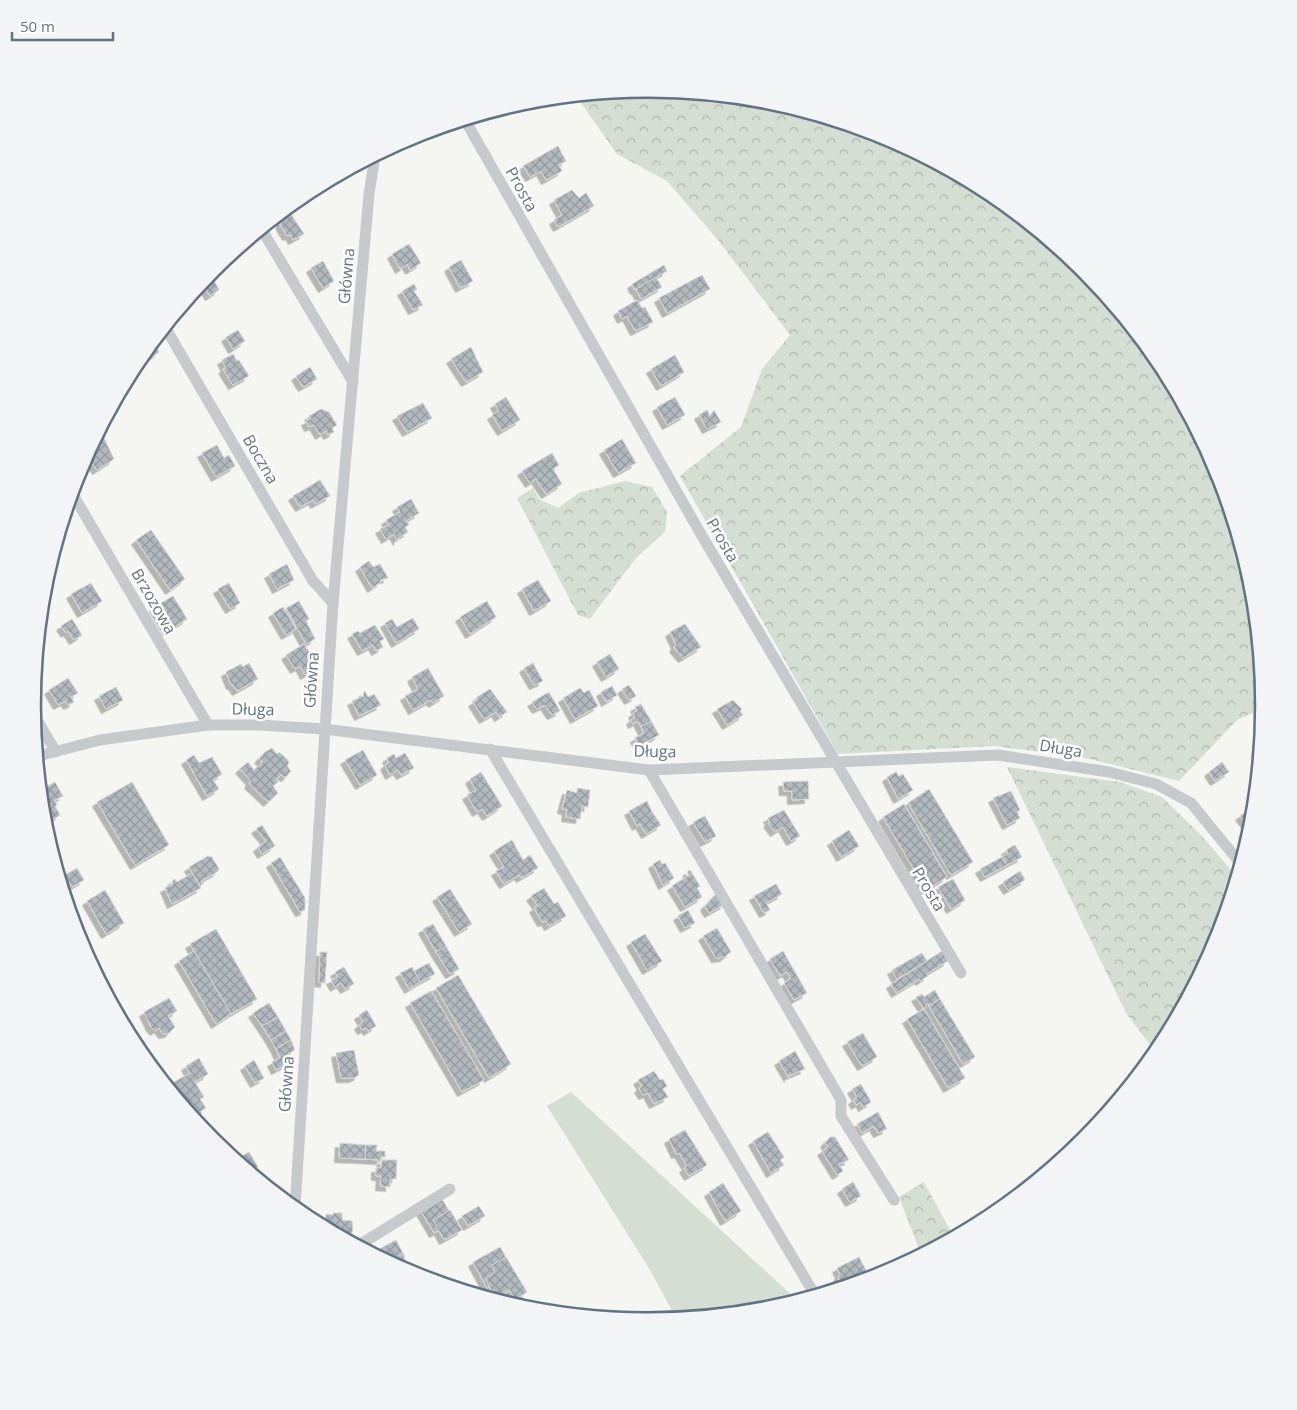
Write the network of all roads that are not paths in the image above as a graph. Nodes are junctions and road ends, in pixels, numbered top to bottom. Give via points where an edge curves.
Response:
1 (468, 125) edge
2 (374, 163) edge
3 (265, 235) edge
4 (168, 334) edge
5 (353, 382) junction
6 (77, 501) edge
7 (333, 603) junction
8 (208, 725) junction
9 (42, 729) edge
10 (324, 729) junction
11 (490, 749) junction
12 (56, 752) junction
13 (44, 755) edge
14 (834, 761) junction
15 (649, 770) junction
16 (1236, 858) edge
17 (961, 973) dead end
18 (450, 1189) dead end
19 (296, 1199) edge
20 (894, 1200) dead end
21 (365, 1242) edge
22 (812, 1290) edge

1 - 14 street, Prosta via 581,327
2 - 5 street, Główna
3 - 5 street
4 - 7 street, Boczna via 313,581
5 - 7 street, Główna
6 - 8 street, Brzozowa
7 - 10 street, Główna
8 - 10 street, Długa
8 - 12 street, Długa via 100,740
9 - 12 street
10 - 11 street, Długa
10 - 19 street, Główna
11 - 15 street, Długa
11 - 22 street
12 - 13 street, Długa
14 - 15 street, Długa
14 - 16 street, Długa via 998,755 1109,772 1156,784 1190,803
14 - 17 street, Prosta
15 - 20 street via 841,1100 840,1116
18 - 21 street

